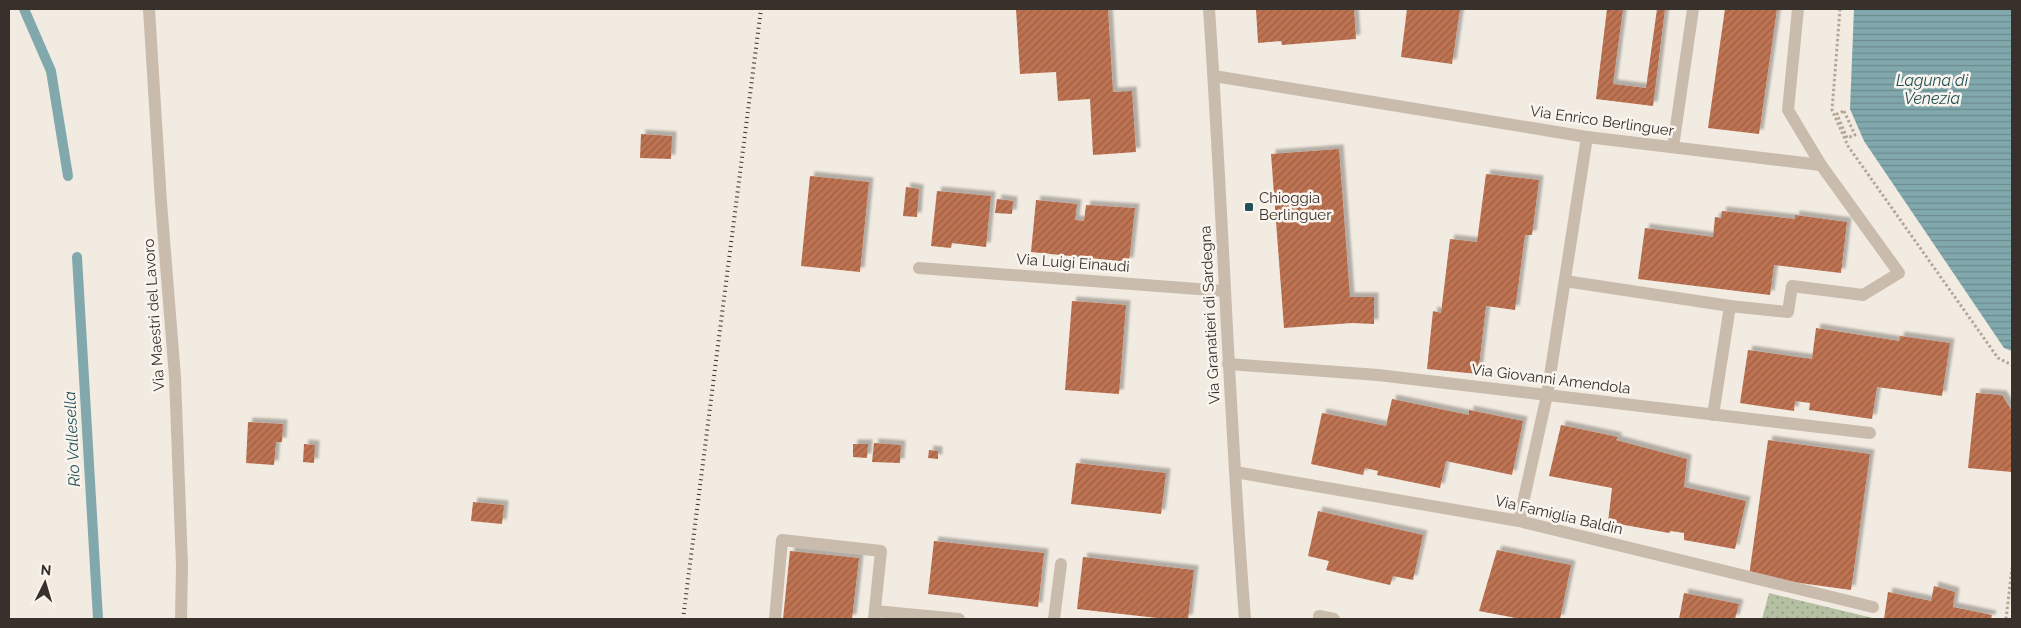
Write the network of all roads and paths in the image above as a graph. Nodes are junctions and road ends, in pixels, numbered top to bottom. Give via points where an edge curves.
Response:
1 (149, 9) edge
2 (1209, 9) edge
3 (1693, 9) edge
4 (1798, 9) edge
5 (1840, 9) edge
6 (1214, 76) junction
7 (1837, 114) joint
8 (1587, 137) junction
9 (1673, 148) junction
10 (1822, 165) junction
11 (919, 268) dead end
12 (1565, 281) junction
13 (1224, 291) junction
14 (1730, 306) junction
15 (1228, 364) junction
16 (2012, 365) edge
17 (1547, 395) junction
18 (1713, 414) junction
19 (1870, 433) dead end
20 (1235, 472) junction
21 (1519, 521) junction
22 (1061, 564) dead end
23 (2012, 568) edge
24 (1873, 607) dead end
25 (874, 615) edge
26 (181, 619) edge
27 (774, 619) edge
28 (959, 619) edge
29 (1054, 619) edge
30 (1245, 619) edge
31 (1319, 619) edge
32 (1334, 619) edge
33 (2006, 619) edge

1 - 26 street, Via Maestri del Lavoro via 175,377
2 - 6 street, Via Granatieri di Sardegna
3 - 9 street
4 - 10 street via 1788,110
5 - 16 path via 1832,110 1848,146 1998,358
6 - 8 street, Via Enrico Berlinguer
6 - 13 street, Via Granatieri di Sardegna
7 - 7 path via 1844,111 1855,135 1847,138
8 - 9 street, Via Enrico Berlinguer
8 - 12 street
9 - 10 street, Via Enrico Berlinguer
10 - 14 street via 1899,273 1863,295 1792,286 1788,312
11 - 13 street, Via Luigi Einaudi
12 - 14 street
12 - 17 street
13 - 15 street, Via Granatieri di Sardegna
14 - 18 street
15 - 17 street, Via Giovanni Amendola via 1378,375
15 - 20 street, Via Granatieri di Sardegna
17 - 18 street, Via Giovanni Amendola
17 - 21 street
18 - 19 street, Via Giovanni Amendola
20 - 21 street, Via Famiglia Baldin
20 - 30 street, Via Granatieri di Sardegna
21 - 24 street, Via Famiglia Baldin
22 - 29 street
23 - 33 path
25 - 27 street via 881,551 782,540
25 - 28 street
31 - 32 street via 1319,616

